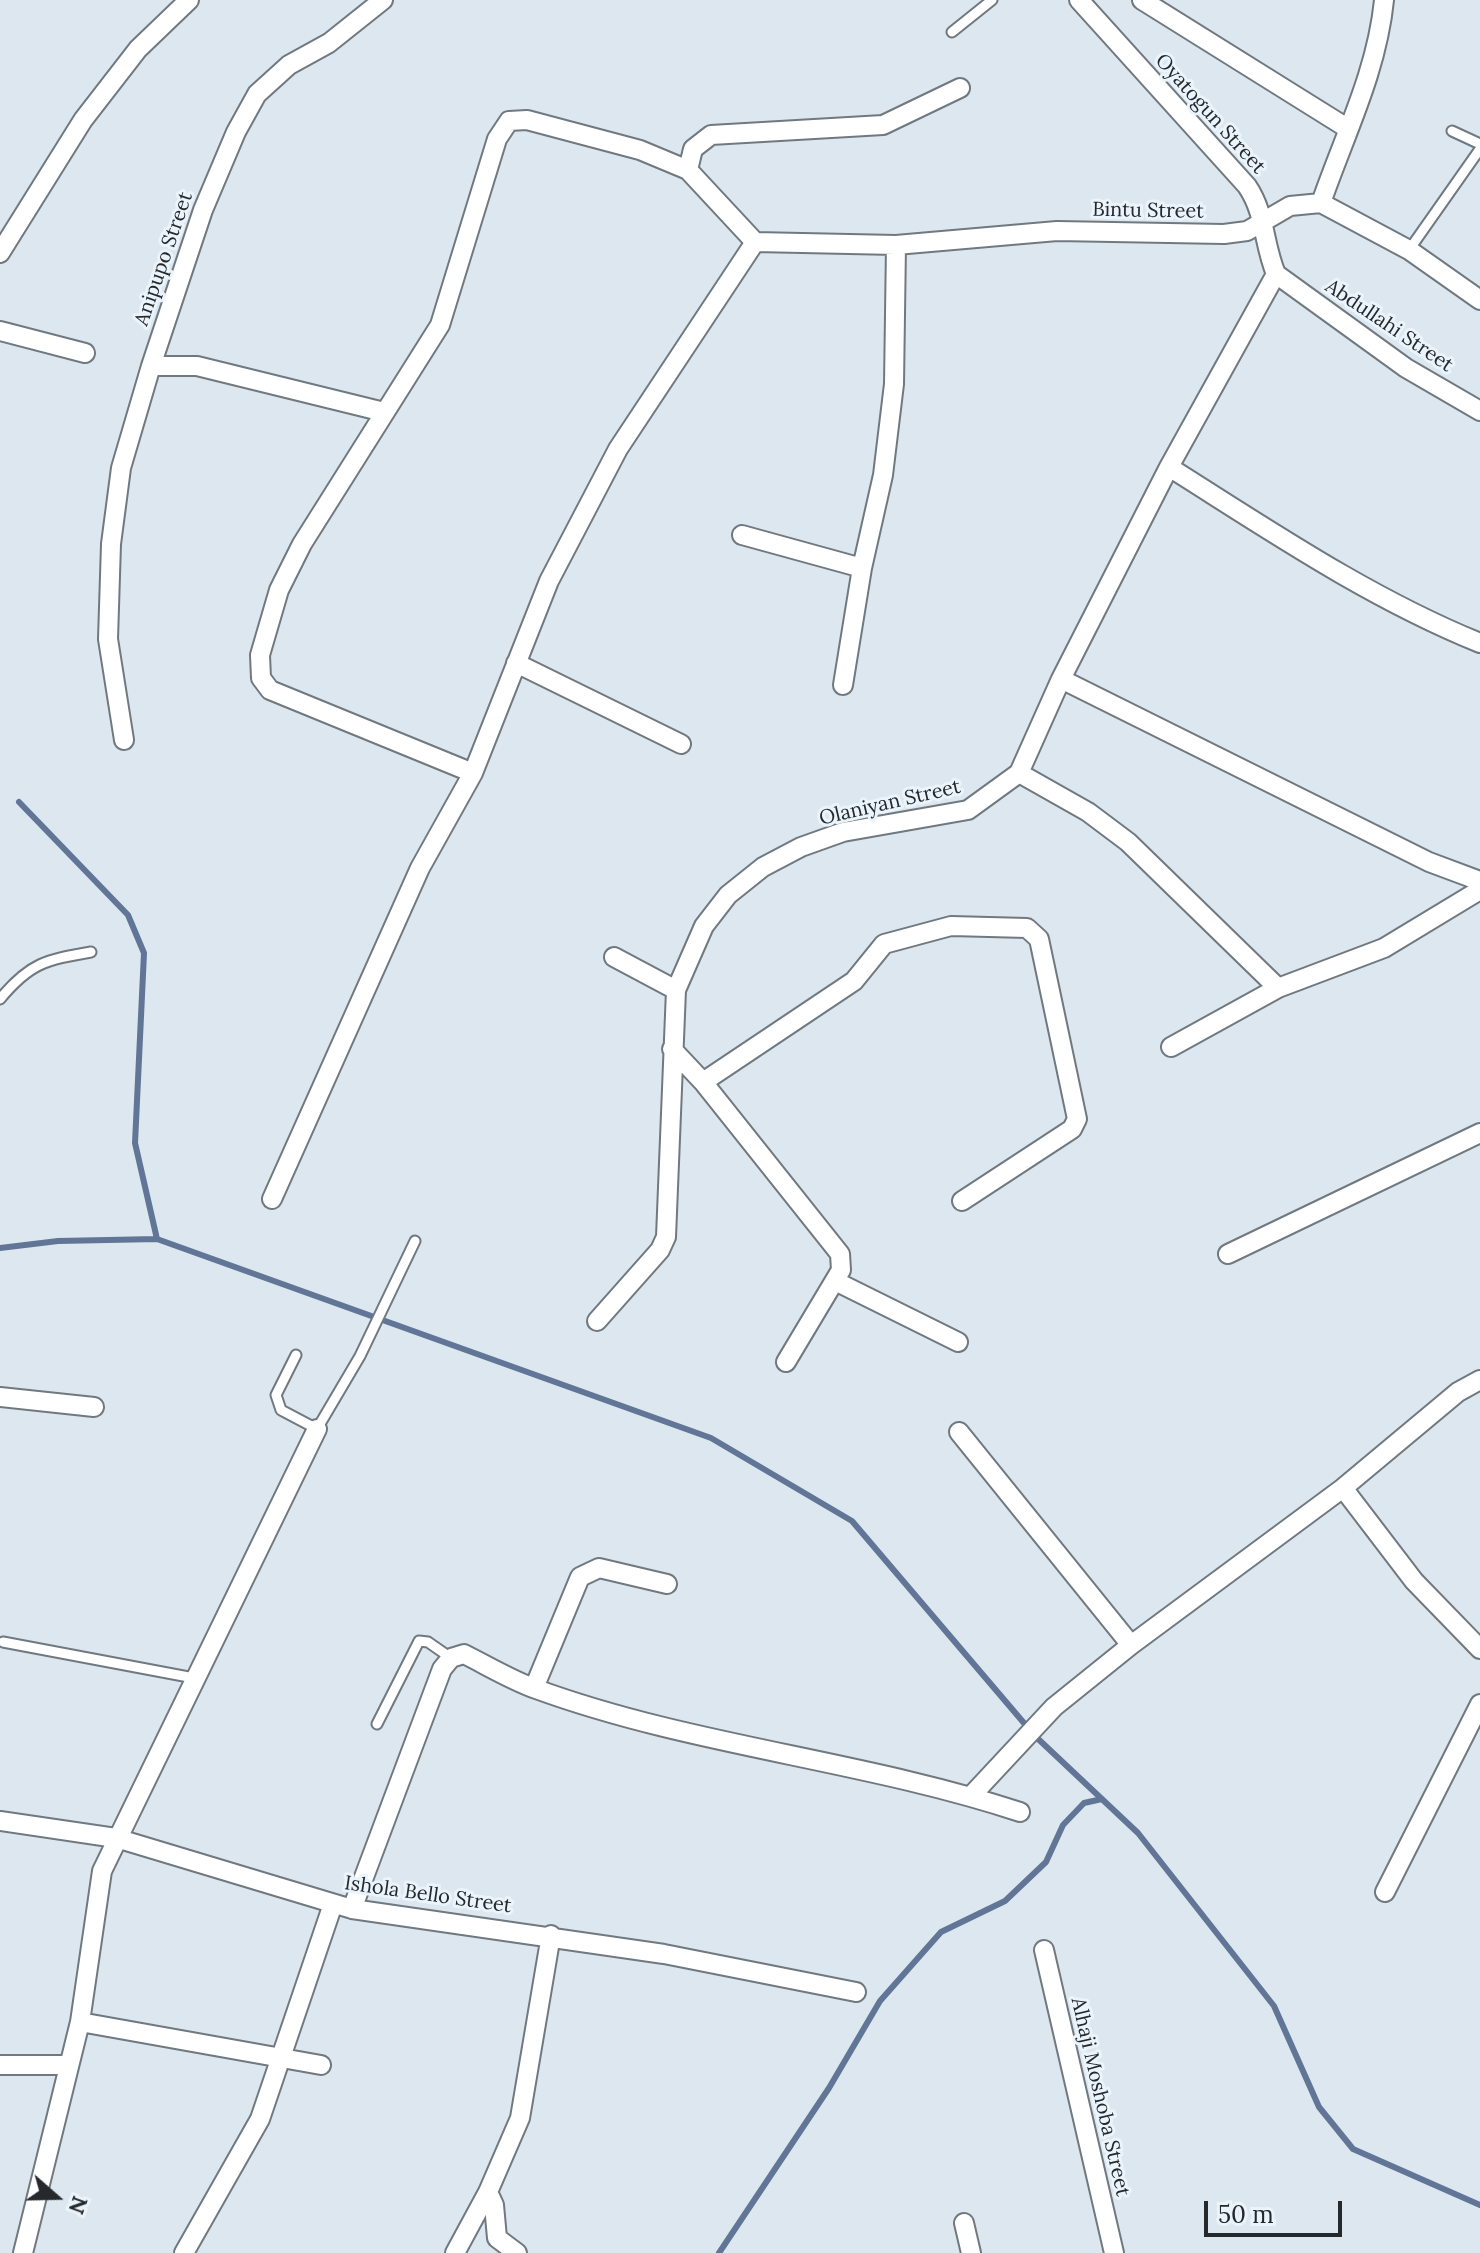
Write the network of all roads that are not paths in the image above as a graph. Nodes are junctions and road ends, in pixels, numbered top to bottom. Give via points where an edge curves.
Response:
1 (189, 0) edge
2 (383, 0) edge
3 (992, 0) edge
4 (1079, 0) edge
5 (1142, 0) edge
6 (1384, 0) edge
7 (952, 32) dead end
8 (960, 88) dead end
9 (1347, 128) junction
10 (1452, 131) dead end
11 (1480, 147) edge
12 (688, 170) junction
13 (1321, 203) junction
14 (1265, 221) junction
15 (755, 242) junction
16 (896, 245) junction
17 (1409, 250) junction
18 (0, 253) edge
19 (1276, 274) junction
20 (1480, 300) edge
21 (0, 331) edge
22 (85, 353) dead end
23 (151, 366) junction
24 (1480, 411) edge
25 (384, 412) junction
26 (1169, 467) junction
27 (742, 535) dead end
28 (862, 568) junction
29 (1480, 643) edge
30 (516, 663) junction
31 (1061, 679) junction
32 (843, 685) dead end
33 (124, 740) dead end
34 (681, 744) dead end
35 (473, 773) junction
36 (1019, 773) junction
37 (1480, 881) edge
38 (1480, 890) edge
39 (91, 952) dead end
40 (614, 957) dead end
41 (1278, 988) junction
42 (676, 990) junction
43 (0, 999) edge
44 (1171, 1047) dead end
45 (672, 1049) junction
46 (703, 1082) junction
47 (1480, 1133) edge
48 (272, 1199) dead end
49 (962, 1201) dead end
50 (415, 1241) dead end
51 (1228, 1254) dead end
52 (835, 1281) junction
53 (597, 1321) dead end
54 (958, 1342) dead end
55 (296, 1355) dead end
56 (786, 1362) dead end
57 (1480, 1380) edge
58 (0, 1397) edge
59 (94, 1407) dead end
60 (317, 1429) junction
61 (959, 1432) dead end
62 (1343, 1488) junction
63 (667, 1584) dead end
64 (3, 1642) dead end
65 (1131, 1645) junction
66 (1480, 1649) edge
67 (451, 1658) junction
68 (194, 1678) junction
69 (534, 1688) junction
70 (1480, 1704) edge
71 (377, 1724) dead end
72 (971, 1796) junction
73 (1020, 1812) dead end
74 (0, 1821) edge
75 (116, 1838) junction
76 (1385, 1892) dead end
77 (333, 1904) junction
78 (352, 1909) junction
79 (551, 1935) junction
80 (1044, 1950) dead end
81 (856, 1992) dead end
82 (80, 2022) junction
83 (282, 2056) junction
84 (0, 2065) edge
85 (68, 2065) junction
86 (321, 2065) dead end
87 (488, 2192) junction
88 (964, 2223) dead end
89 (23, 2253) edge
90 (184, 2253) edge
91 (455, 2253) edge
92 (517, 2253) edge
93 (971, 2253) edge
94 (1114, 2253) edge

1 - 18 street via 138,49 83,120
2 - 23 street, Anipupo Street via 329,43 289,65 257,94 203,210
3 - 7 lane
4 - 14 street, Oyatogun Street via 1247,186
5 - 9 street
6 - 9 street via 1361,102
8 - 12 street via 883,125 711,135 693,149
9 - 13 street
10 - 11 lane
11 - 17 lane
12 - 15 street
12 - 25 street via 640,150 527,120 509,121 497,139 440,325
13 - 14 street, Bintu Street via 1290,206
13 - 17 street
14 - 16 street, Bintu Street via 1247,231 1224,234 1057,231
14 - 19 street, Oyatogun Street via 1265,249
15 - 16 street, Bintu Street
15 - 30 street via 618,449 549,581
16 - 28 street via 894,384 883,475
17 - 20 street
19 - 24 street, Abdullahi Street via 1406,368
19 - 26 street, Olaniyan Street
21 - 22 street
23 - 25 street via 197,366
23 - 33 street, Anipupo Street via 121,468 111,544 108,639
25 - 35 street via 279,590 260,655 261,678 270,690
26 - 29 street via 1320,563
26 - 31 street, Olaniyan Street
27 - 28 street
28 - 32 street
30 - 34 street
30 - 35 street
31 - 36 street, Olaniyan Street
31 - 37 street via 1429,862
35 - 48 street via 420,868
36 - 41 street via 1128,842
36 - 42 street, Olaniyan Street via 968,810 843,832 763,867 728,895 704,926
38 - 41 street via 1384,948
39 - 43 lane via 38,963 21,973
40 - 42 street
41 - 44 street
42 - 45 street, Olaniyan Street
45 - 46 street
45 - 53 street, Olaniyan Street via 666,1237
46 - 49 street via 854,981 884,944 951,926 1027,928 1039,939 1077,1119 1072,1129
46 - 52 street via 840,1254
47 - 51 street
50 - 60 lane via 360,1356
52 - 54 street
52 - 56 street
55 - 60 lane via 276,1395 281,1410
57 - 62 street via 1458,1392
58 - 59 street
60 - 68 street
61 - 65 street
62 - 65 street
62 - 66 street via 1414,1581
63 - 69 street via 599,1568 580,1577
64 - 68 lane
65 - 72 street via 1054,1707
67 - 69 street via 464,1654
67 - 71 lane via 419,1641
67 - 78 street via 442,1669
68 - 75 street
69 - 72 street via 631,1719
70 - 76 street
72 - 73 street
74 - 75 street, Ishola Bello Street
75 - 77 street, Ishola Bello Street
75 - 82 street via 102,1871
77 - 78 street, Ishola Bello Street
77 - 83 street
78 - 79 street, Ishola Bello Street
79 - 81 street, Ishola Bello Street
79 - 87 street via 520,2118
80 - 94 street, Alhaji Moshoba Street
82 - 83 street
82 - 85 street
83 - 86 street
83 - 90 street via 260,2119
84 - 85 street
85 - 89 street
87 - 91 street
87 - 92 street via 497,2238
88 - 93 street

